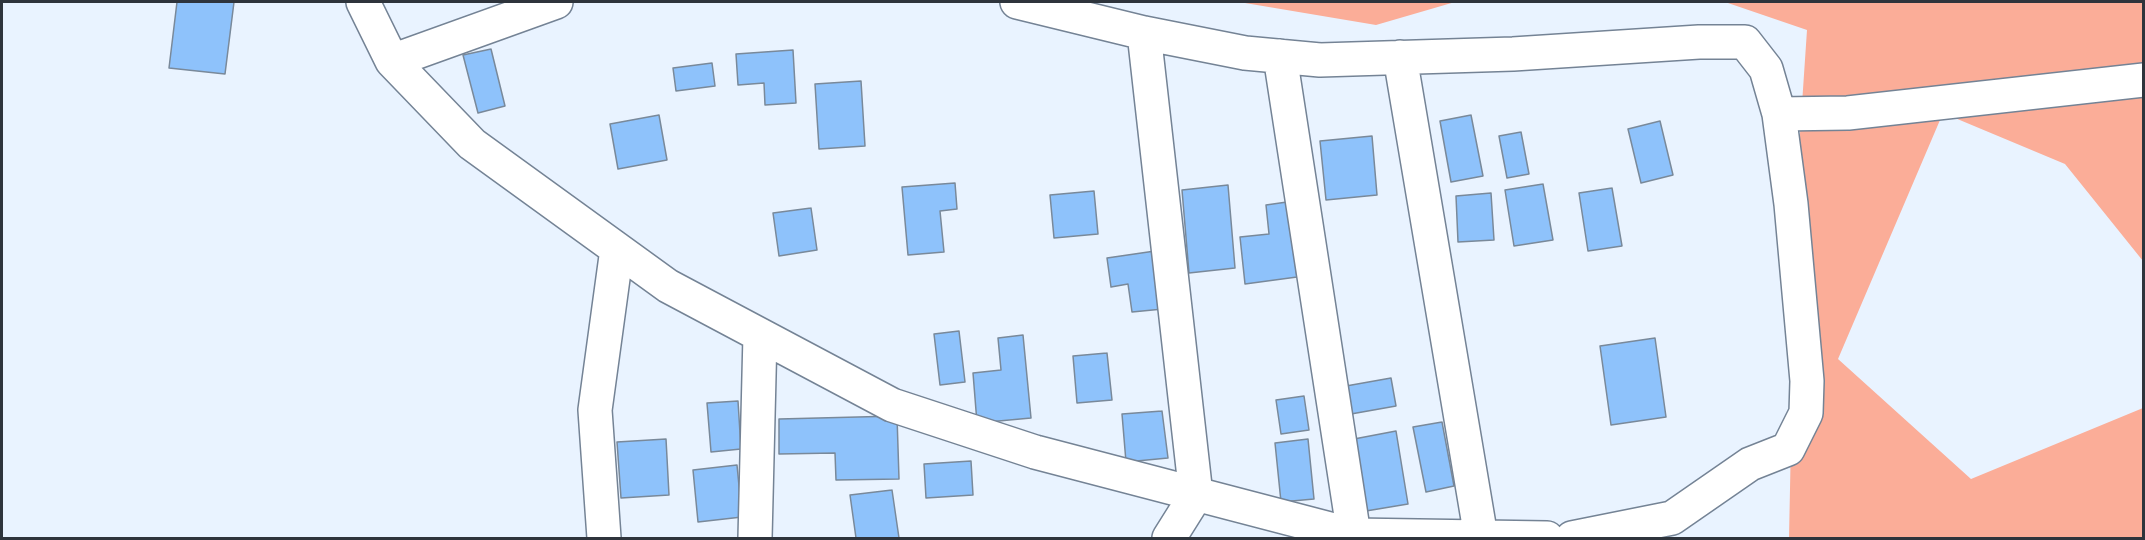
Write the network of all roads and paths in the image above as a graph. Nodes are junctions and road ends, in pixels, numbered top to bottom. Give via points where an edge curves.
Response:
1 (363, 2) edge
2 (556, 2) edge
3 (1017, 2) edge
4 (1143, 33) junction
5 (1280, 56) junction
6 (1400, 57) junction
7 (392, 61) junction
8 (2144, 80) edge
9 (1779, 114) junction
10 (617, 249) junction
11 (760, 335) junction
12 (1197, 495) junction
13 (1359, 537) edge
14 (1481, 537) junction
15 (604, 538) edge
16 (755, 538) edge
17 (1169, 538) edge
18 (1546, 538) edge
19 (1572, 538) edge

1 - 7 street
2 - 7 street
3 - 4 street
4 - 5 street
4 - 12 street
5 - 6 street via 1320,60
5 - 13 street
6 - 9 street via 1745,42 1766,69
6 - 14 street
7 - 10 street via 472,144
8 - 9 street via 1848,113
9 - 19 street via 1807,381 1806,413 1788,449 1750,464 1672,518
10 - 11 street via 668,286
10 - 15 street via 595,410
11 - 12 street via 892,405 1035,452
11 - 16 street
12 - 13 street
12 - 17 street
13 - 14 street
14 - 18 street

